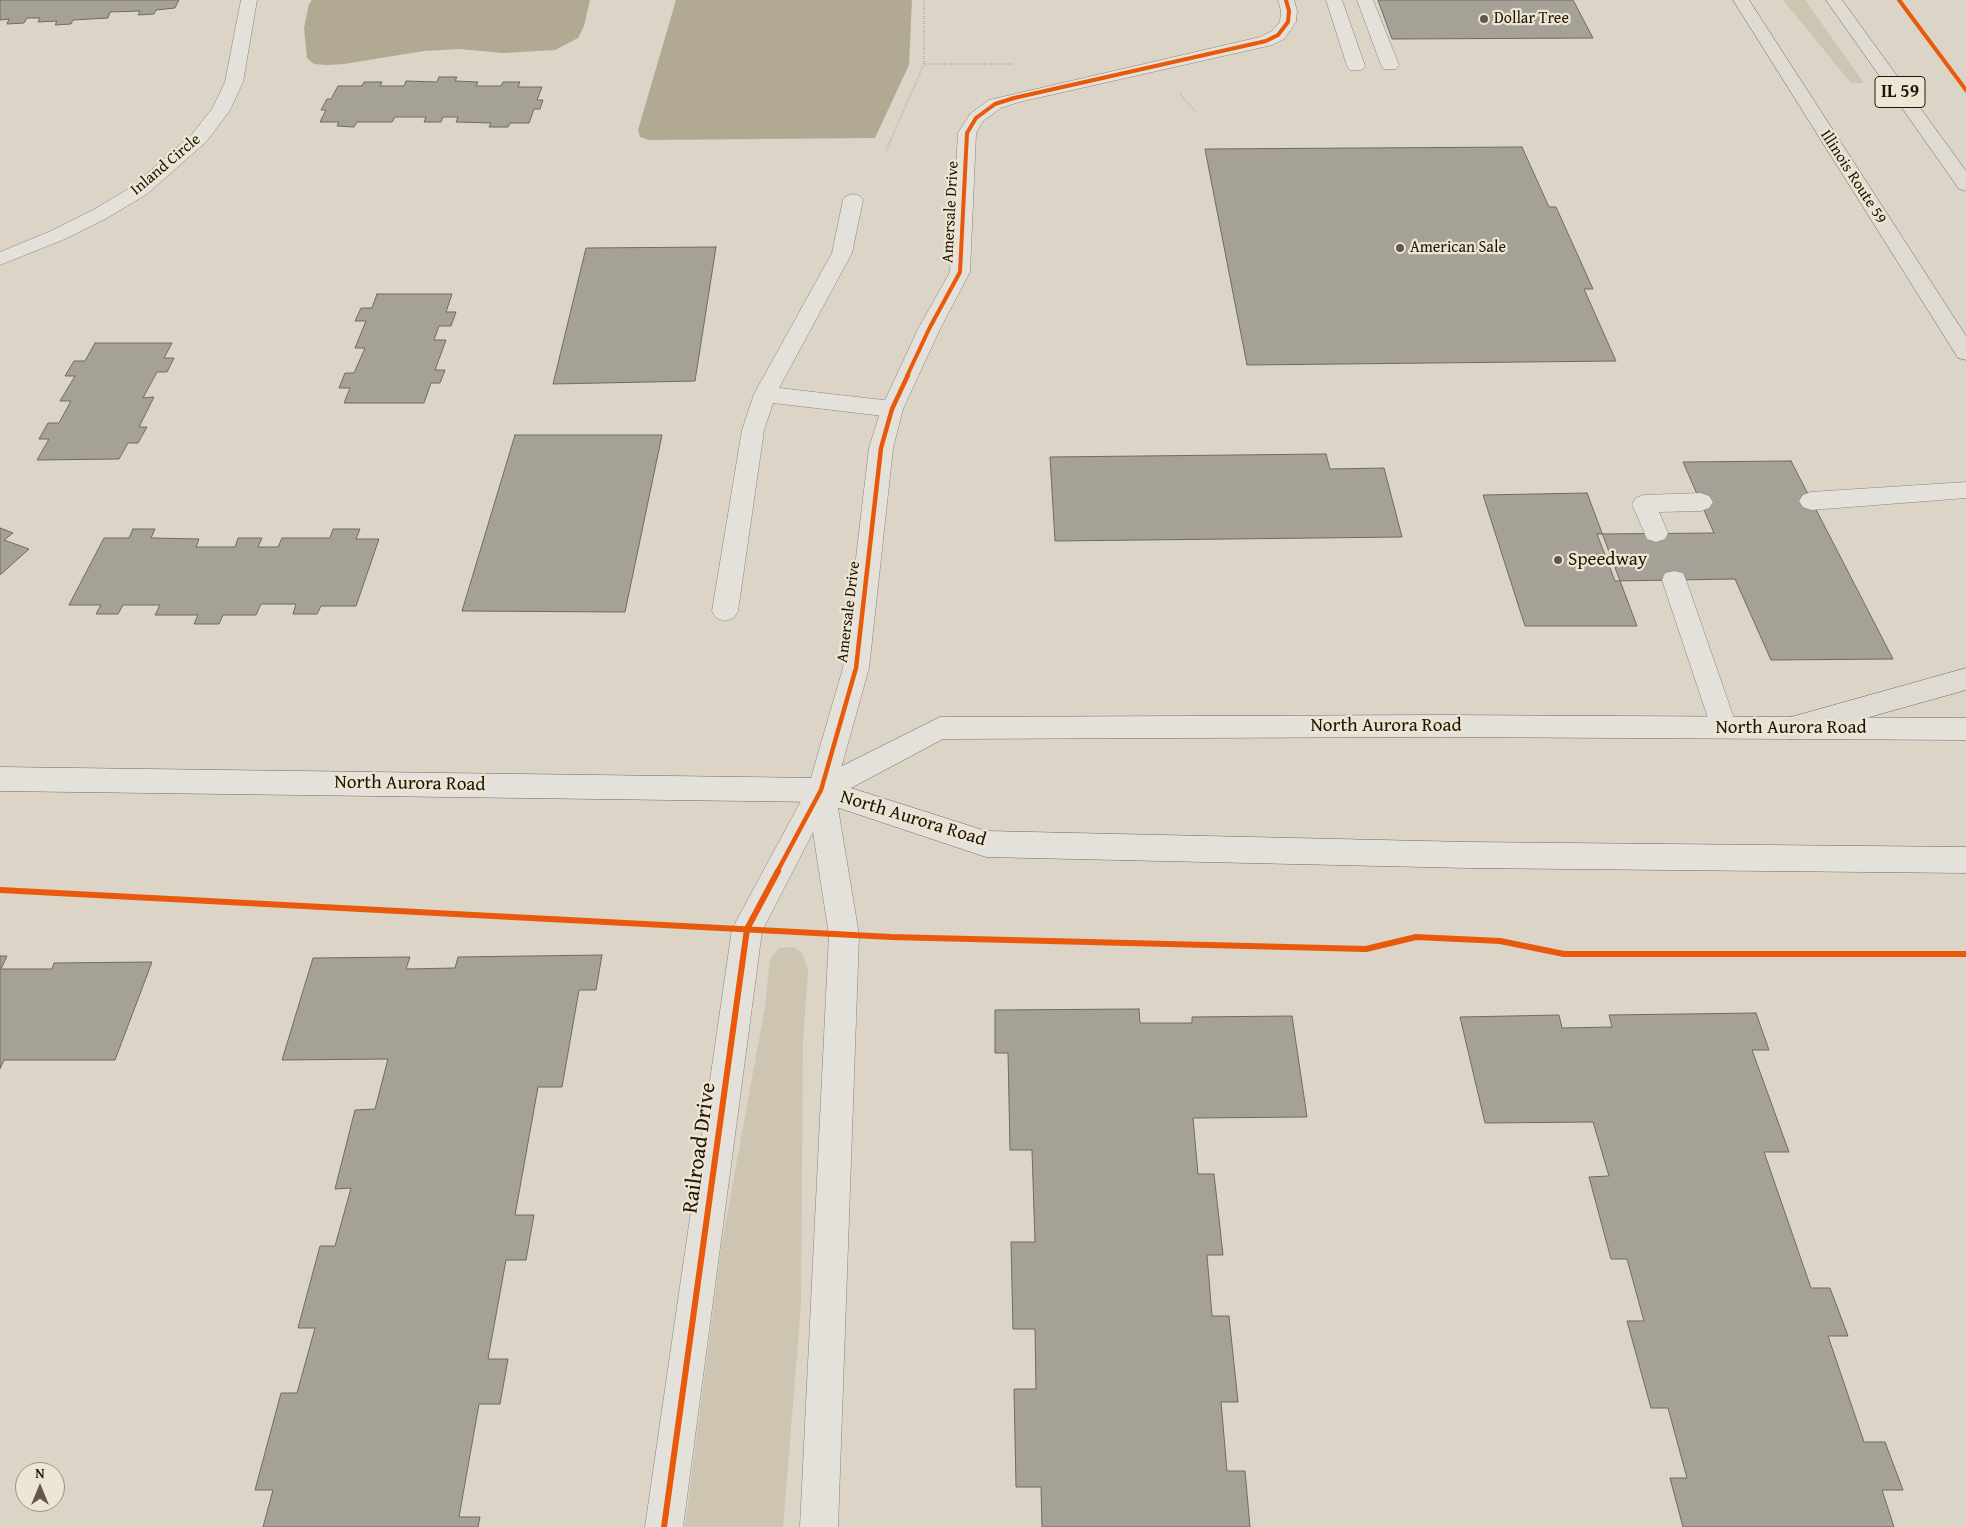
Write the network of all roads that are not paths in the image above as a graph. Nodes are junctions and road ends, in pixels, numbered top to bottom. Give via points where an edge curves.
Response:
1 (249, 0) edge
2 (1286, 0) edge
3 (1334, 0) edge
4 (1349, 0) edge
5 (1365, 0) edge
6 (1741, 0) edge
7 (1834, 0) edge
8 (1390, 65) dead end
9 (1965, 182) edge
10 (853, 200) dead end
11 (0, 259) edge
12 (1966, 353) edge
13 (765, 394) junction
14 (892, 409) junction
15 (1966, 490) edge
16 (1811, 501) dead end
17 (1701, 502) dead end
18 (1656, 533) dead end
19 (1674, 580) dead end
20 (725, 611) dead end
21 (1966, 679) edge
22 (1724, 727) junction
23 (1791, 728) junction
24 (1966, 729) edge
25 (0, 779) edge
26 (821, 790) junction
27 (1966, 860) edge
28 (664, 1527) edge
29 (819, 1527) edge

1 - 11 street, Inland Circle via 234,82 221,110 199,138 140,190 58,235
2 - 14 street, Amersale Drive via 1288,22 1278,35 1266,41 1014,98 995,104 976,118 967,133 960,272
3 - 4 street via 1364,66
5 - 8 street
6 - 12 main road, Illinois Route 59
7 - 9 main road, IL 59
10 - 13 street via 842,253
13 - 14 street
13 - 20 street via 752,430
14 - 26 street, Amersale Drive via 881,448 856,668
15 - 16 street
17 - 18 street via 1644,504
19 - 22 street
21 - 23 main road
22 - 23 street, North Aurora Road
22 - 26 street, North Aurora Road via 940,728
23 - 24 street, North Aurora Road
25 - 26 street, North Aurora Road
26 - 27 street, North Aurora Road via 986,844 1468,855
26 - 28 street, Railroad Drive via 747,929
26 - 29 street via 844,935

